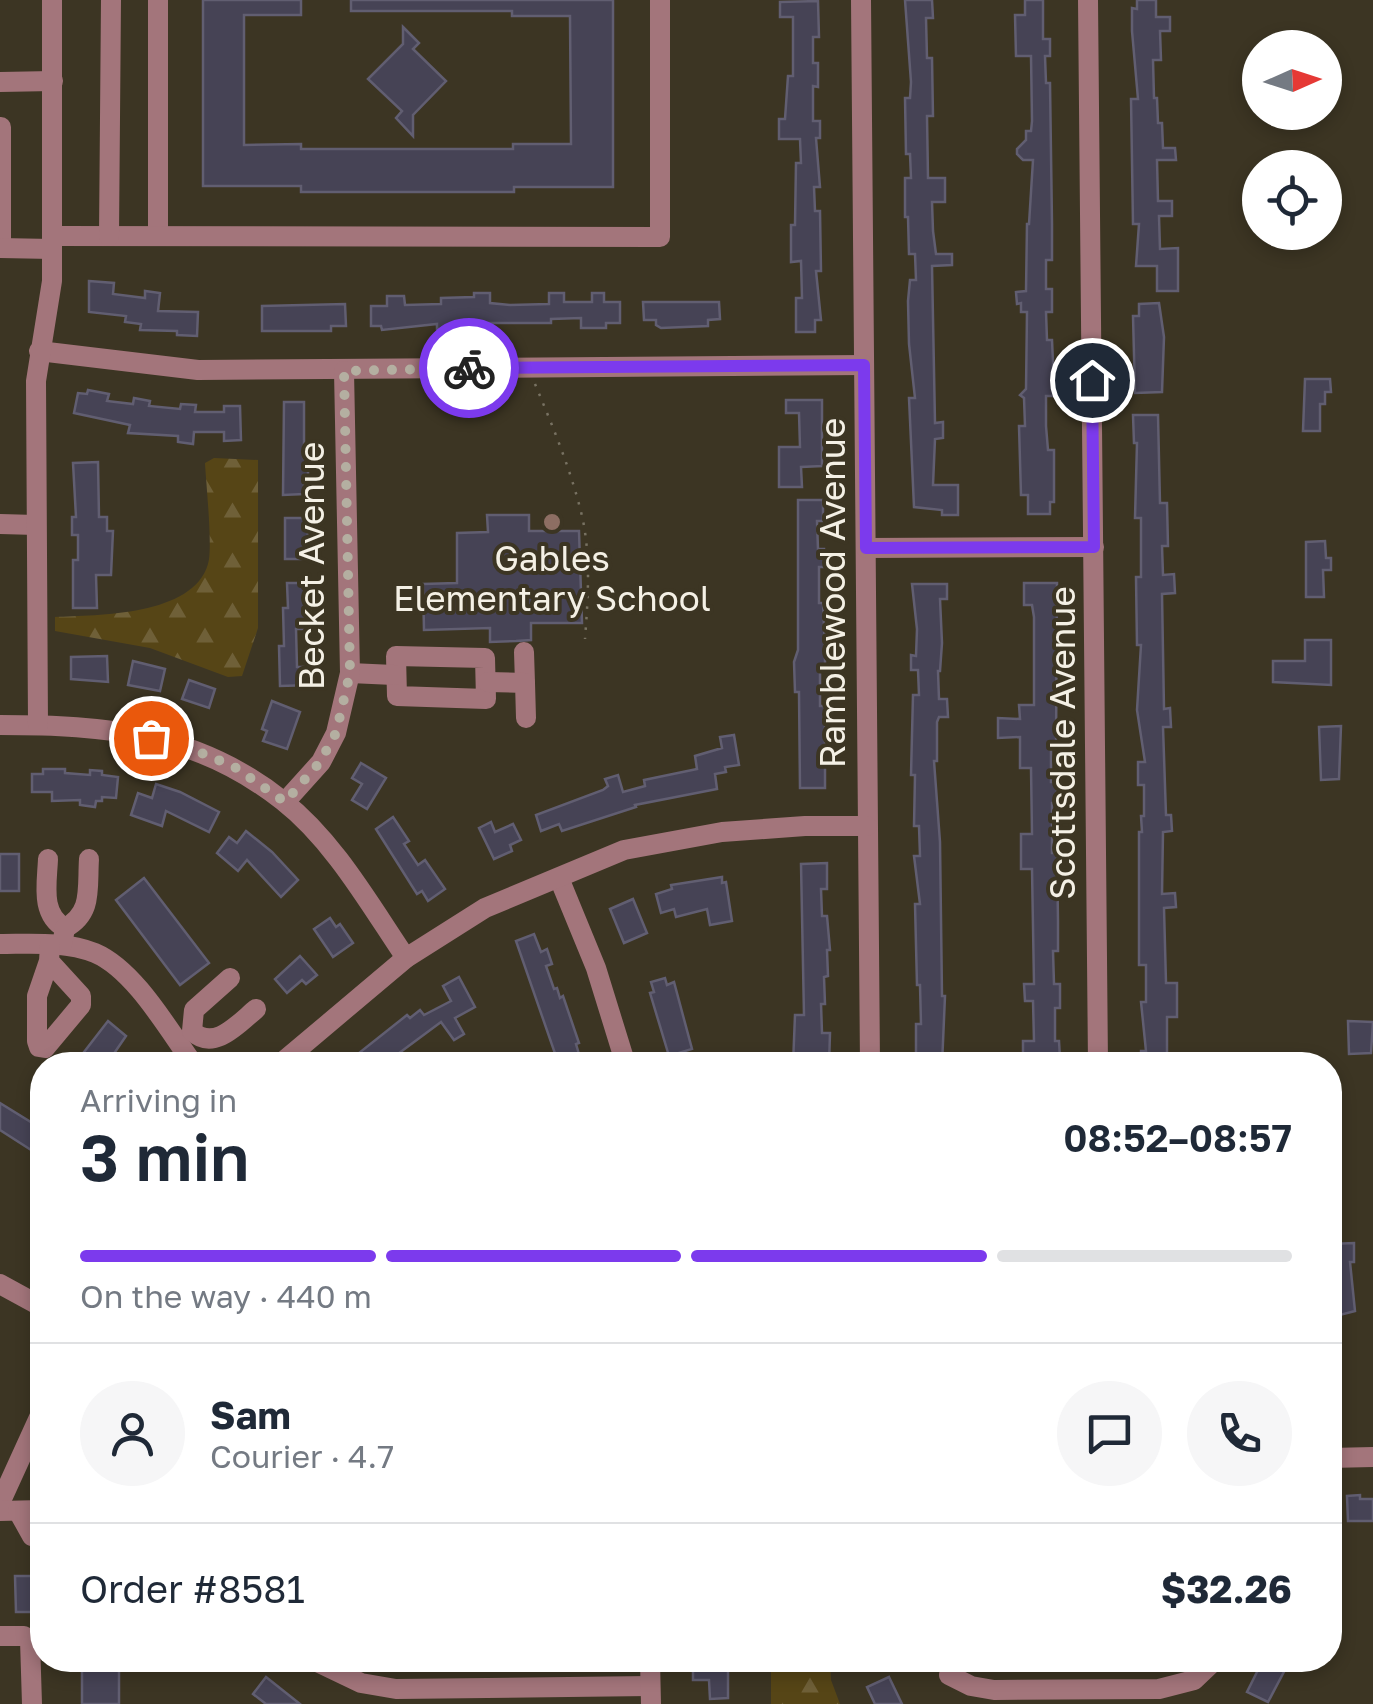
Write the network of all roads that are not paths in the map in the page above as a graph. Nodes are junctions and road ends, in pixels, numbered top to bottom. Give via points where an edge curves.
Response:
1 (52, 0) edge
2 (111, 0) edge
3 (158, 0) edge
4 (660, 0) edge
5 (860, 0) edge
6 (1088, 0) edge
7 (0, 82) edge
8 (53, 82) junction
9 (1, 126) edge
10 (109, 236) junction
11 (158, 236) junction
12 (52, 242) junction
13 (0, 248) edge
14 (39, 351) junction
15 (864, 365) junction
16 (344, 371) junction
17 (0, 524) edge
18 (36, 525) junction
19 (1094, 547) junction
20 (866, 548) junction
21 (524, 652) dead end
22 (350, 673) junction
23 (394, 675) junction
24 (488, 682) junction
25 (525, 683) junction
26 (526, 718) dead end
27 (0, 725) edge
28 (38, 725) junction
29 (285, 802) junction
30 (867, 826) junction
31 (48, 859) dead end
32 (89, 859) dead end
33 (559, 878) junction
34 (0, 944) edge
35 (56, 945) junction
36 (406, 958) junction
37 (230, 978) dead end
38 (256, 1010) dead end
39 (187, 1040) junction
40 (190, 1052) edge
41 (294, 1052) edge
42 (622, 1052) edge
43 (870, 1052) edge
44 (1098, 1052) edge
45 (0, 1284) edge
46 (30, 1300) edge
47 (30, 1444) edge
48 (1373, 1457) edge
49 (1342, 1458) edge
50 (6, 1509) edge
51 (30, 1534) edge
52 (0, 1636) edge
53 (30, 1636) edge
54 (32, 1672) edge
55 (337, 1672) edge
56 (1202, 1672) edge
57 (949, 1674) dead end
58 (650, 1695) edge
59 (32, 1704) edge

1 - 8 street
2 - 10 street
3 - 11 street
4 - 11 street via 660,237
5 - 15 street, Ramblewood Avenue
6 - 19 street, Scottsdale Avenue
7 - 8 street
8 - 12 street
9 - 13 street
10 - 11 street
10 - 12 street
12 - 13 street
12 - 14 street
14 - 16 street via 198,370
14 - 18 street
15 - 16 street
15 - 20 street, Ramblewood Avenue
16 - 22 street, Becket Avenue
17 - 18 street
18 - 28 street
19 - 20 street
19 - 44 street, Scottsdale Avenue
20 - 30 street, Ramblewood Avenue
21 - 25 street
22 - 23 street
22 - 29 street, Becket Avenue via 336,733
23 - 24 street via 396,696 486,699
23 - 24 street via 396,656 485,658
24 - 25 street
25 - 26 street
27 - 28 street
28 - 29 street via 113,728 189,748 233,766
29 - 36 street via 358,887
30 - 33 street via 722,832 624,850
30 - 43 street, Ramblewood Avenue
31 - 35 street via 46,904
32 - 35 street via 80,921
33 - 36 street via 485,908
33 - 42 street
34 - 35 street
35 - 39 street via 98,954 118,968
36 - 41 street
37 - 39 street via 194,1010
38 - 39 street via 220,1037
39 - 40 street
45 - 46 street
47 - 50 street
48 - 49 street
50 - 51 street
52 - 53 street
54 - 59 street
55 - 58 street via 396,1689
56 - 57 street via 1159,1689 994,1690

